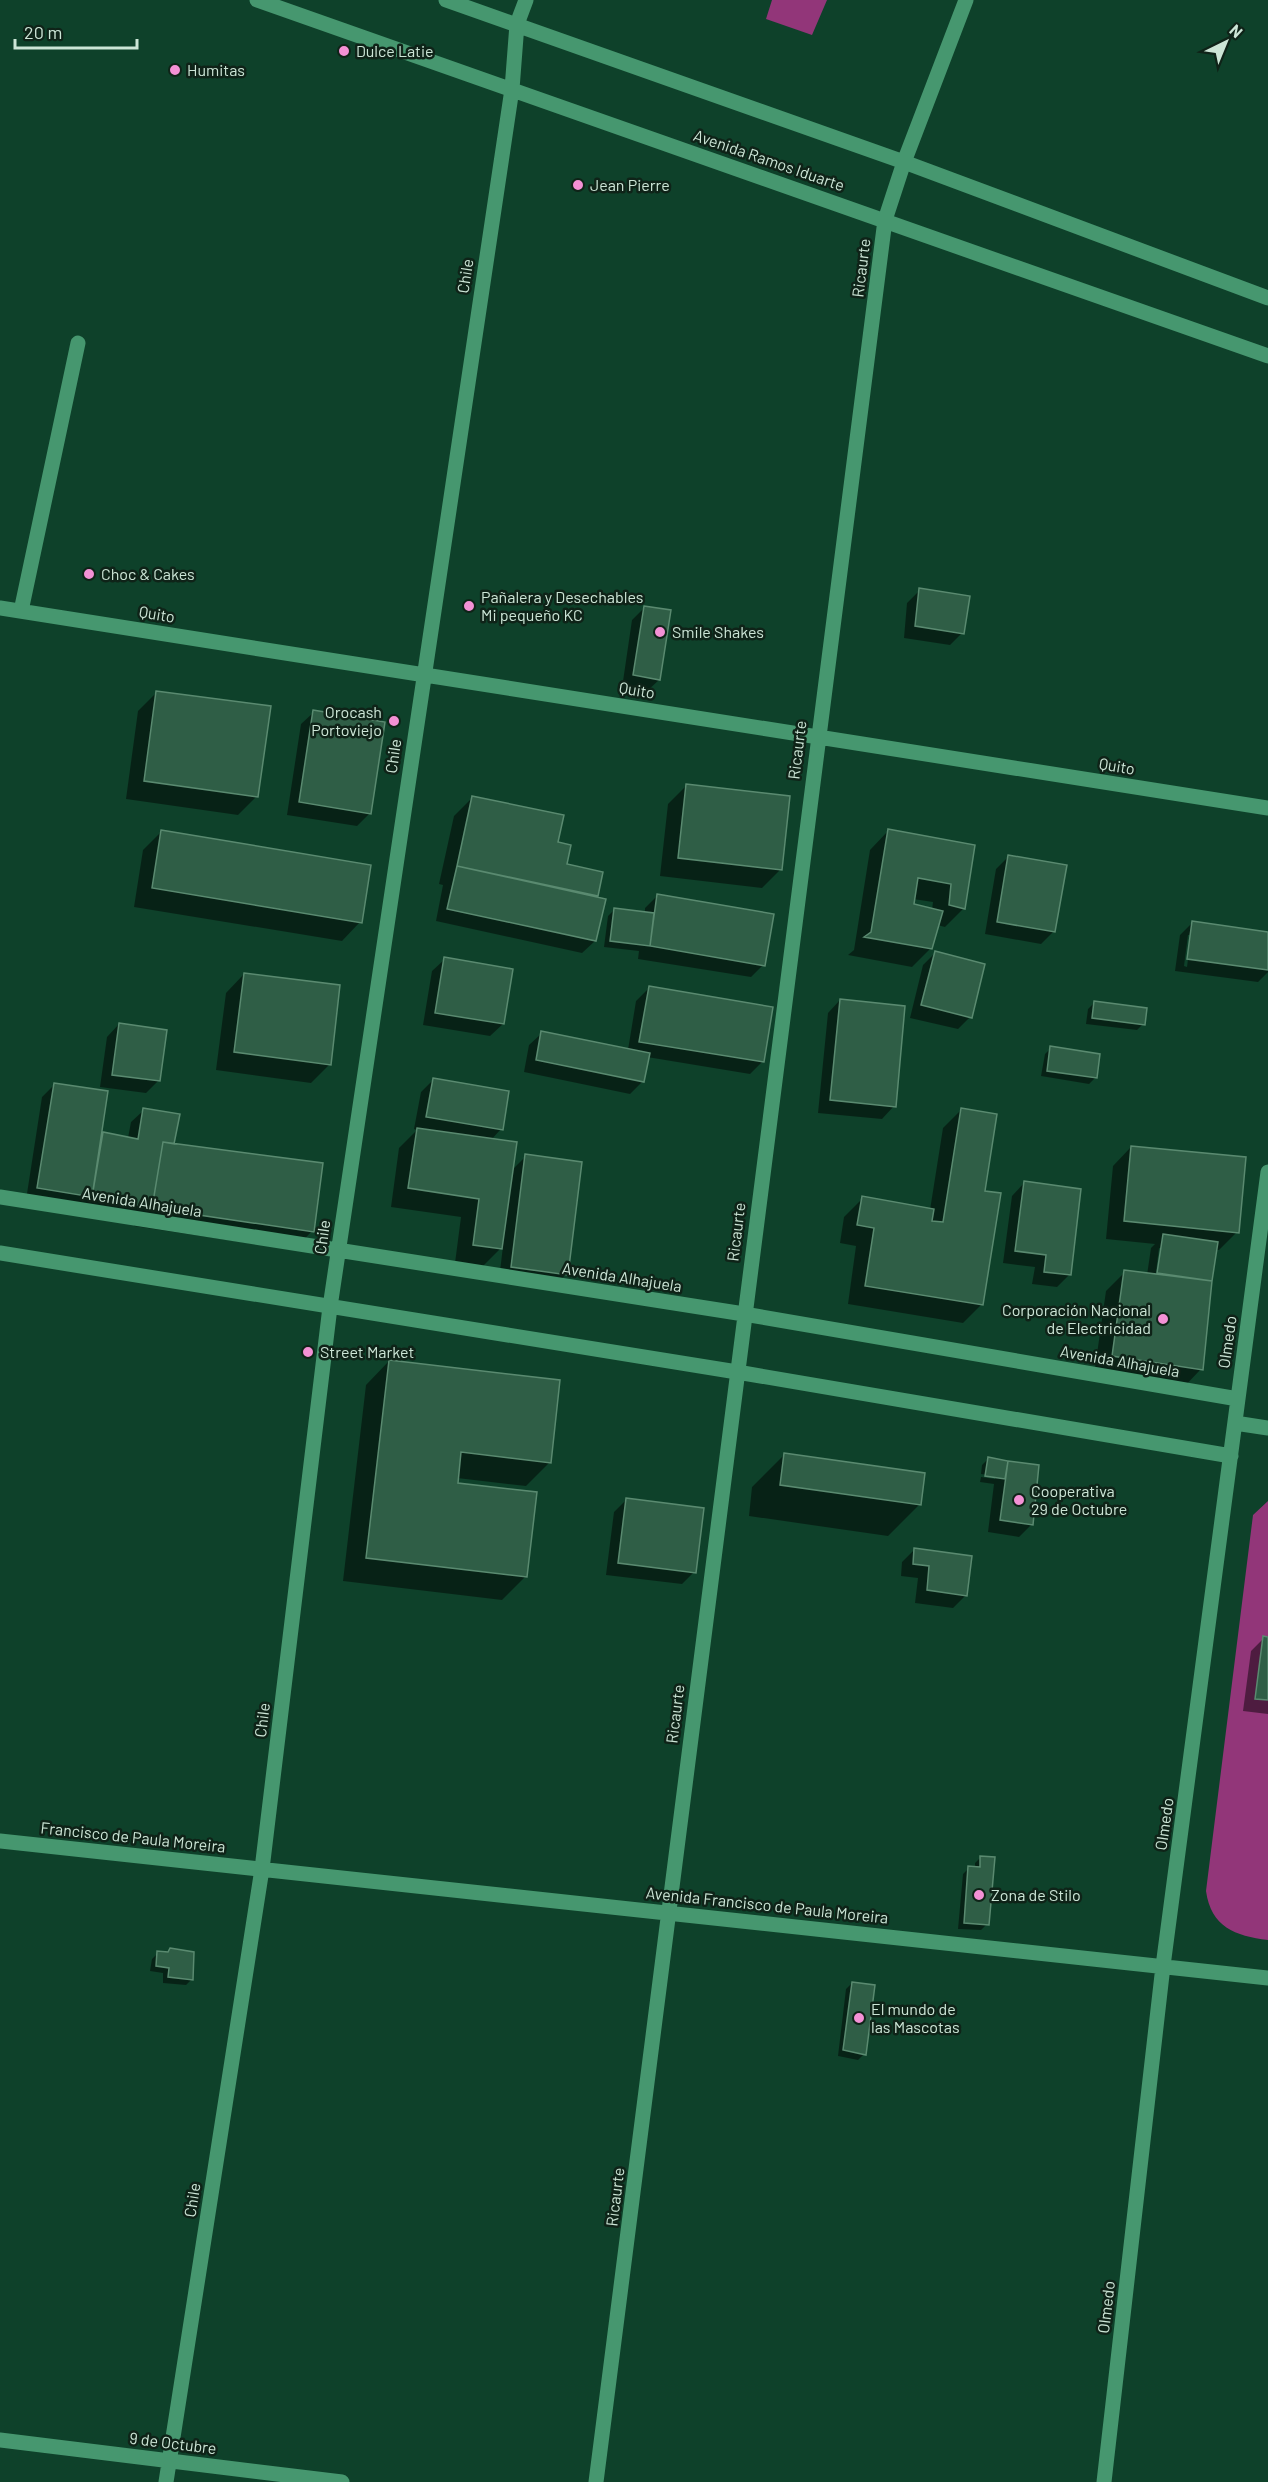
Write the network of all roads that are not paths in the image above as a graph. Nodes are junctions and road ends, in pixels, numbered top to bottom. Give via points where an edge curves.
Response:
1 (257, 0) edge
2 (446, 0) edge
3 (526, 0) edge
4 (966, 0) edge
5 (517, 24) junction
6 (512, 89) junction
7 (904, 162) junction
8 (885, 219) junction
9 (1268, 298) edge
10 (78, 343) dead end
11 (1268, 356) edge
12 (0, 608) edge
13 (21, 611) junction
14 (423, 674) junction
15 (817, 738) junction
16 (1268, 808) edge
17 (1268, 1172) edge
18 (0, 1197) edge
19 (338, 1252) junction
20 (0, 1253) edge
21 (330, 1307) junction
22 (744, 1314) junction
23 (736, 1372) junction
24 (1238, 1400) junction
25 (1234, 1423) junction
26 (1268, 1428) edge
27 (1231, 1456) junction
28 (0, 1841) edge
29 (262, 1869) junction
30 (669, 1913) junction
31 (1163, 1966) junction
32 (1268, 1978) edge
33 (0, 2440) edge
34 (169, 2460) junction
35 (166, 2482) edge
36 (342, 2482) edge
37 (596, 2482) edge
38 (1104, 2482) edge

1 - 6 street, Avenida Ramos Iduarte
2 - 5 street
3 - 5 street, Chile
4 - 7 street, Ricaurte
5 - 6 street, Chile
5 - 7 street
6 - 8 street, Avenida Ramos Iduarte
6 - 14 street, Chile
7 - 8 street, Ricaurte
7 - 9 street
8 - 11 street, Avenida Ramos Iduarte
8 - 15 street, Ricaurte
10 - 13 street
12 - 13 street, Quito
13 - 14 street, Quito
14 - 15 street, Quito
14 - 19 street, Chile
15 - 16 street, Quito
15 - 22 street, Ricaurte
17 - 24 street, Olmedo
18 - 19 street, Avenida Alhajuela
19 - 21 street, Chile
19 - 22 street, Avenida Alhajuela
20 - 21 street
21 - 23 street
21 - 29 street, Chile
22 - 23 street, Ricaurte
22 - 24 street, Avenida Alhajuela
23 - 27 street
23 - 30 street, Ricaurte
24 - 25 street, Olmedo
25 - 26 street
25 - 27 street, Olmedo
27 - 31 street, Olmedo
28 - 29 street, Francisco de Paula Moreira
29 - 30 street, Avenida Francisco de Paula Moreira
29 - 34 street, Chile
30 - 31 street, Avenida Francisco de Paula Moreira
30 - 37 street, Ricaurte
31 - 32 street, Avenida Francisco de Paula Moreira
31 - 38 street, Olmedo
33 - 34 street, 9 de Octubre
34 - 35 street, Chile
34 - 36 street, 9 de Octubre

